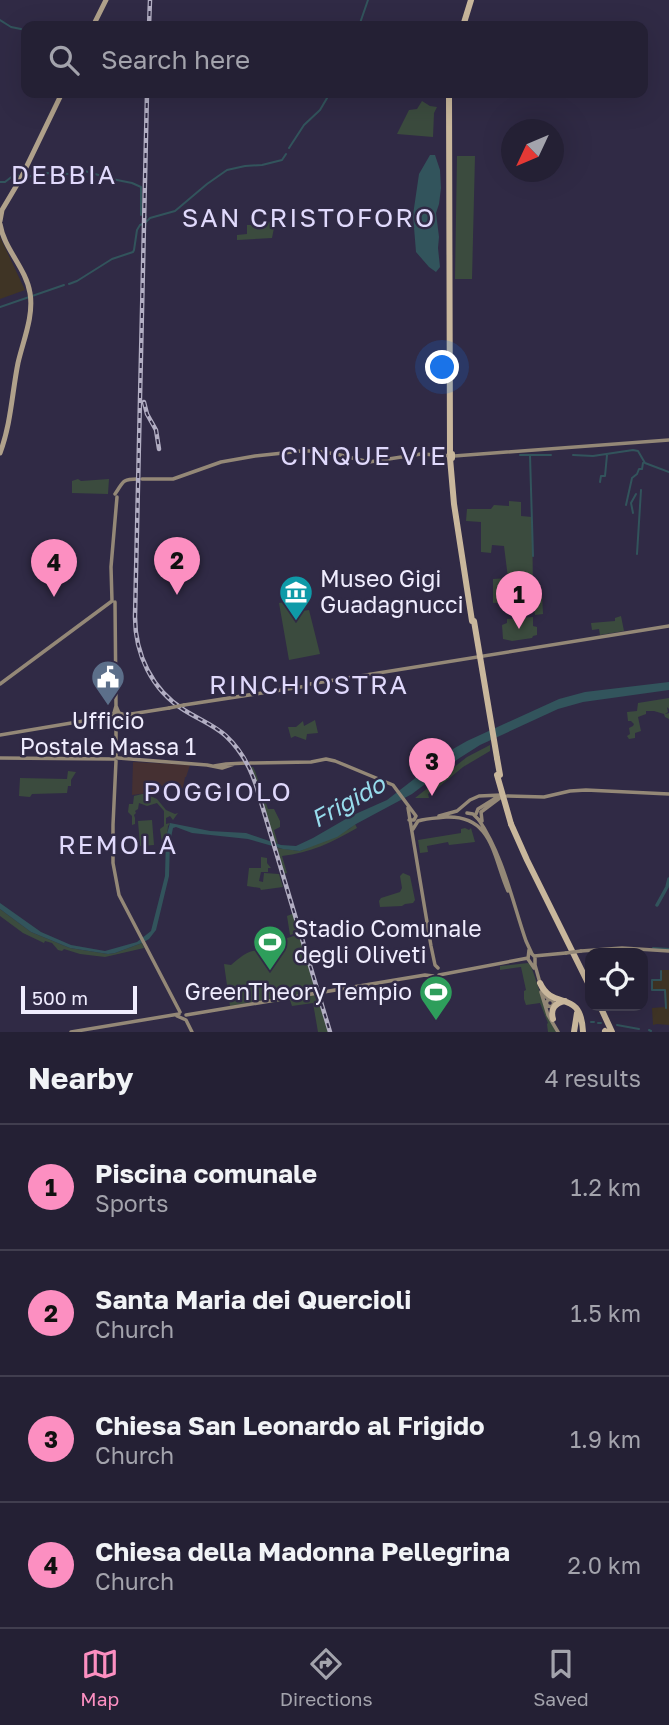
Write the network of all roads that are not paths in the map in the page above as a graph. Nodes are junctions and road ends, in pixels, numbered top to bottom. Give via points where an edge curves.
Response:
1 (106, 0) edge
2 (470, 0) edge
3 (96, 21) edge
4 (464, 21) edge
5 (60, 98) edge
6 (451, 98) edge
7 (0, 223) edge
8 (669, 440) edge
9 (0, 453) edge
10 (114, 600) junction
11 (669, 626) edge
12 (0, 684) edge
13 (117, 717) junction
14 (0, 735) edge
15 (0, 758) edge
16 (116, 759) junction
17 (669, 794) edge
18 (503, 796) junction
19 (474, 814) junction
20 (412, 817) junction
21 (436, 817) junction
22 (412, 830) junction
23 (484, 831) junction
24 (497, 851) junction
25 (511, 896) junction
26 (669, 951) edge
27 (532, 958) junction
28 (435, 974) junction
29 (585, 974) edge
30 (540, 986) junction
31 (567, 1001) junction
32 (550, 1003) junction
33 (601, 1011) edge
34 (602, 1011) edge
35 (183, 1014) junction
36 (551, 1017) junction
37 (71, 1032) edge
38 (192, 1032) edge
39 (559, 1032) edge
40 (578, 1032) edge
41 (607, 1032) edge

1 - 3 main road
2 - 4 highway
5 - 7 main road via 2,210
6 - 29 highway, bridge via 454,504 498,775 512,823
7 - 9 main road via 31,296
8 - 10 main road via 454,456 421,454 369,462 302,451 220,462 175,479 129,479 123,481 116,496 111,573
10 - 12 main road
10 - 13 main road
11 - 13 main road, bridge
13 - 14 main road
13 - 16 main road
15 - 16 main road
16 - 20 main road via 214,766 331,760 391,783
16 - 35 main road via 112,840 117,888
17 - 18 main road via 586,790 544,797
18 - 19 main road
18 - 21 main road via 479,796 457,811
18 - 24 main road via 480,816
19 - 21 main road
19 - 23 main road
19 - 24 main road
20 - 21 main road
20 - 22 main road
21 - 22 main road via 422,819
21 - 23 main road via 466,818
22 - 28 main road
23 - 25 main road
24 - 25 main road
25 - 27 main road
26 - 27 main road, bridge via 622,948
27 - 28 main road
27 - 30 main road
28 - 35 main road
30 - 31 highway via 551,997
30 - 32 main road
30 - 36 main road
31 - 32 highway
31 - 36 highway via 553,1008
31 - 40 highway via 579,1014
32 - 36 main road
33 - 41 highway
34 - 41 highway
35 - 37 main road
35 - 38 main road
36 - 39 main road

